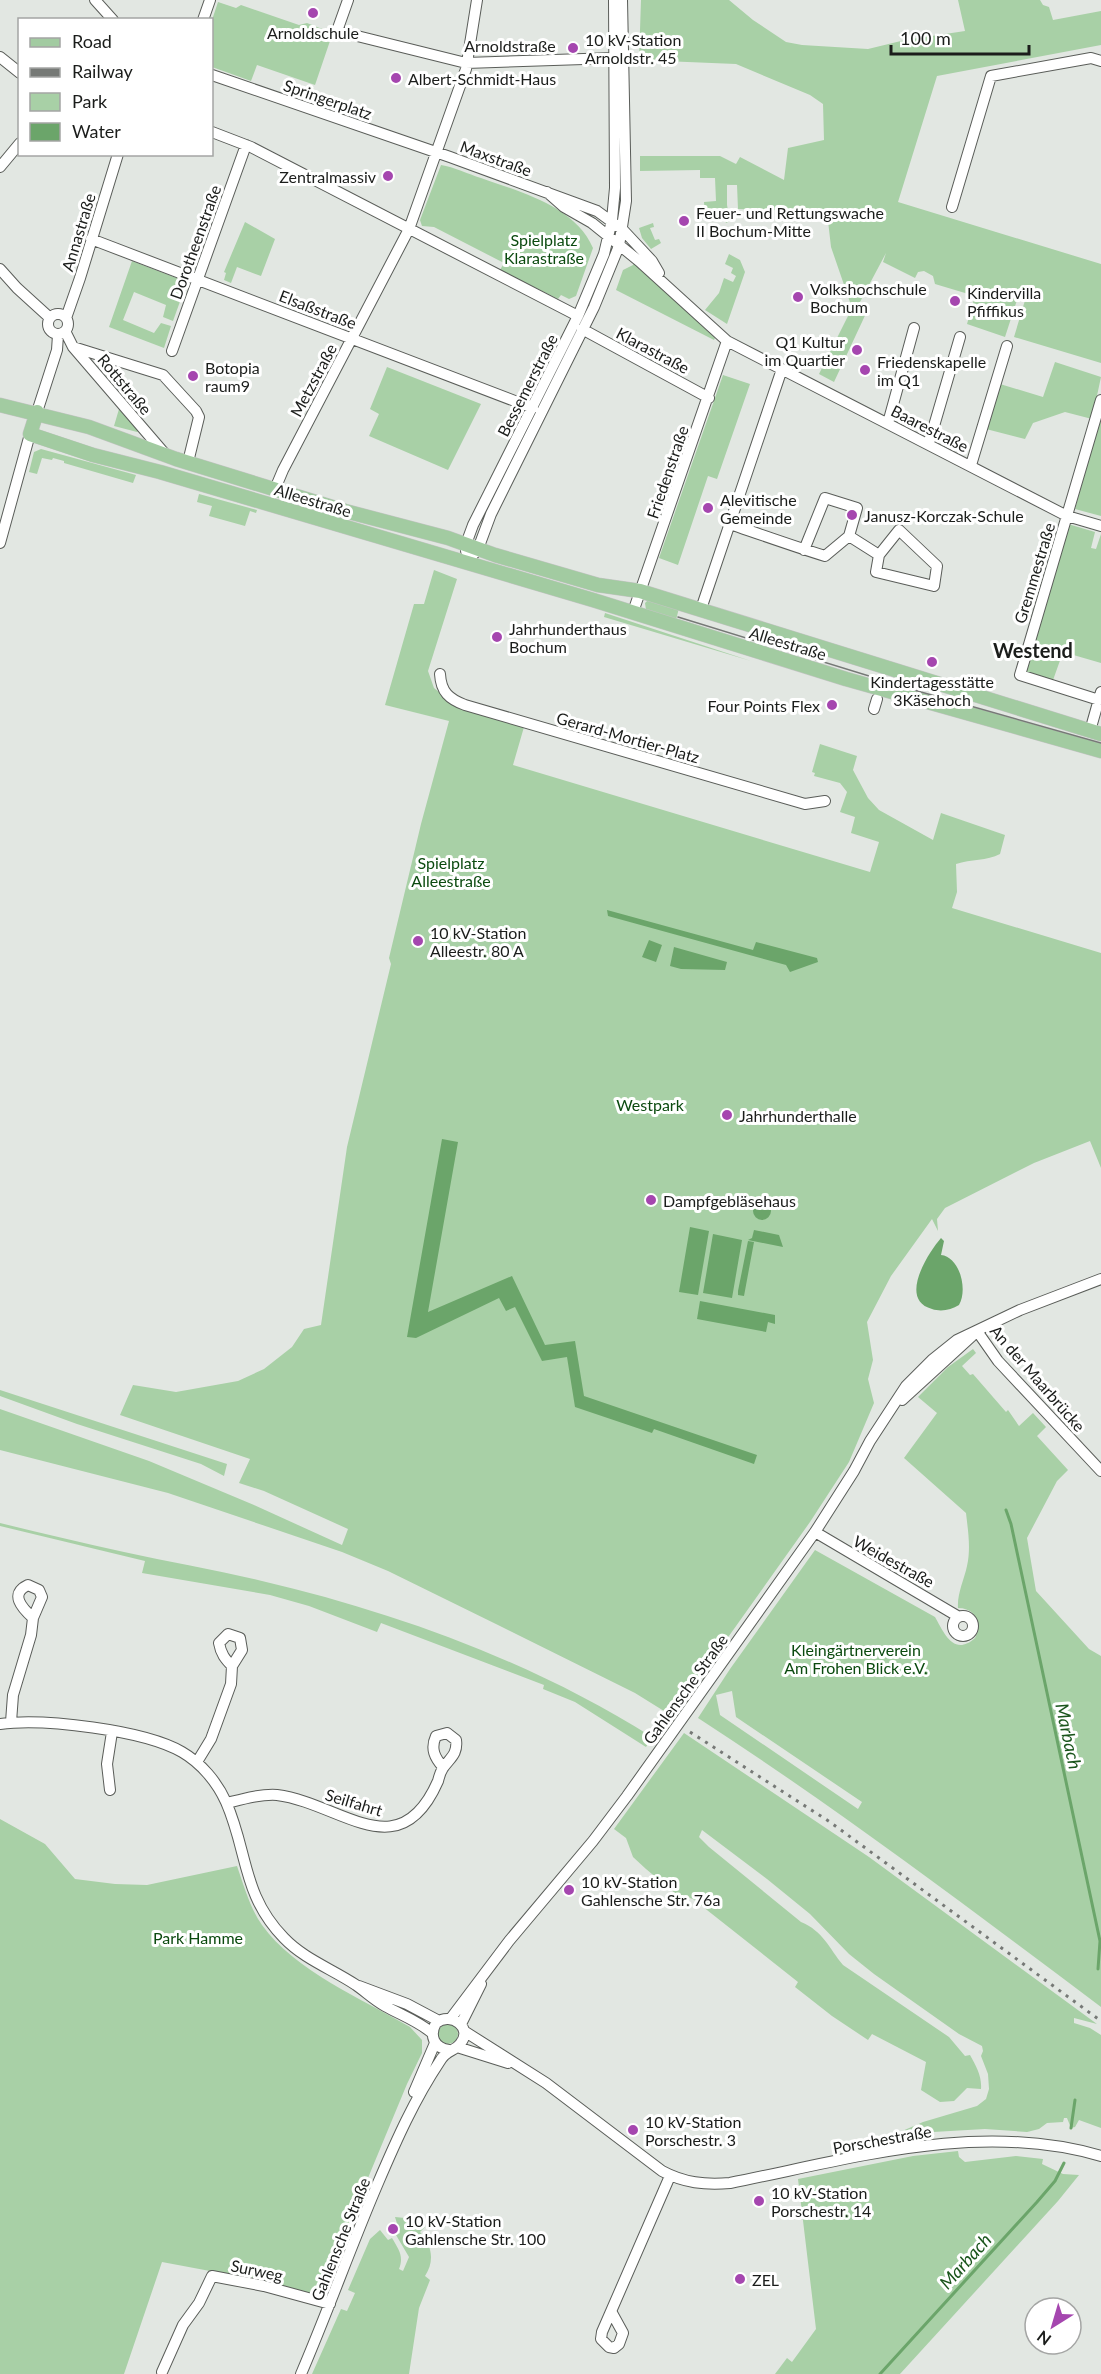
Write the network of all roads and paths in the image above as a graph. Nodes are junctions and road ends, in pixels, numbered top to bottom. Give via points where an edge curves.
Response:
1 (95, 0) edge
2 (210, 0) edge
3 (348, 0) edge
4 (477, 0) edge
5 (614, 0) edge
6 (622, 0) edge
7 (111, 18) edge
8 (204, 18) edge
9 (0, 57) edge
10 (615, 58) junction
11 (1101, 61) edge
12 (466, 63) junction
13 (18, 71) edge
14 (213, 75) edge
15 (213, 132) edge
16 (18, 145) edge
17 (246, 145) junction
18 (435, 153) junction
19 (117, 156) edge
20 (0, 167) edge
21 (547, 192) junction
22 (952, 207) dead end
23 (612, 220) junction
24 (409, 229) junction
25 (623, 230) junction
26 (608, 237) junction
27 (91, 239) junction
28 (620, 246) junction
29 (0, 269) edge
30 (197, 279) junction
31 (665, 283) junction
32 (578, 315) junction
33 (50, 318) junction
34 (66, 318) junction
35 (914, 328) dead end
36 (582, 329) junction
37 (62, 333) junction
38 (960, 337) dead end
39 (352, 338) junction
40 (727, 341) junction
41 (1007, 346) dead end
42 (74, 347) junction
43 (172, 351) dead end
44 (782, 369) junction
45 (709, 398) junction
46 (1101, 400) edge
47 (0, 405) edge
48 (533, 408) junction
49 (37, 412) junction
50 (888, 423) junction
51 (30, 434) junction
52 (929, 443) junction
53 (165, 454) junction
54 (189, 462) junction
55 (971, 465) junction
56 (184, 479) junction
57 (275, 489) junction
58 (1067, 516) junction
59 (730, 524) junction
60 (1101, 526) edge
61 (849, 536) junction
62 (0, 543) edge
63 (472, 547) junction
64 (804, 550) junction
65 (879, 555) junction
66 (466, 563) junction
67 (640, 591) junction
68 (701, 609) junction
69 (633, 612) junction
70 (440, 674) dead end
71 (1100, 696) edge
72 (1095, 732) edge
73 (1101, 751) edge
74 (825, 801) dead end
75 (1101, 1279) edge
76 (976, 1331) junction
77 (1101, 1471) edge
78 (815, 1532) junction
79 (959, 1617) dead end
80 (33, 1618) dead end
81 (232, 1666) dead end
82 (6, 1723) edge
83 (112, 1732) junction
84 (197, 1762) junction
85 (443, 1767) dead end
86 (110, 1790) dead end
87 (227, 1803) junction
88 (488, 1970) junction
89 (355, 1985) junction
90 (451, 2018) junction
91 (439, 2020) junction
92 (463, 2028) junction
93 (433, 2038) junction
94 (453, 2048) junction
95 (514, 2064) junction
96 (406, 2116) junction
97 (1101, 2156) edge
98 (670, 2176) junction
99 (330, 2304) junction
100 (612, 2313) dead end
101 (162, 2372) dead end
102 (301, 2374) edge

1 - 7 street
2 - 8 street
3 - 12 street, Arnoldstraße via 337,31
4 - 12 street, Metzstraße
5 - 10 street, Bessemerstraße
6 - 25 street, Bessemerstraße via 626,201
9 - 13 street
10 - 12 street, Arnoldstraße
10 - 23 street, Bessemerstraße
11 - 22 street via 1091,58 991,76
12 - 18 street, Metzstraße
14 - 18 street, Springerplatz
15 - 17 street
16 - 20 street
17 - 24 street
17 - 30 street, Dorotheenstraße
18 - 21 street, Maxstraße
18 - 24 street, Metzstraße
19 - 27 street, Annastraße
21 - 23 street, Maxstraße
21 - 26 street, Maxstraße
23 - 25 street
23 - 26 street, Bessemerstraße
24 - 32 street
24 - 39 street, Metzstraße
25 - 28 street, Bessemerstraße
25 - 31 street, Baarestraße via 652,261
26 - 28 street
26 - 32 street, Bessemerstraße via 597,274
27 - 30 street, Elsaßstraße
27 - 34 street, Annastraße
28 - 31 street, Baarestraße
28 - 36 street, Bessemerstraße
29 - 33 street, Rottstraße
30 - 39 street, Elsaßstraße
30 - 43 street, Dorotheenstraße
31 - 40 street, Baarestraße
32 - 48 street, Bessemerstraße
33 - 34 street via 58,314
33 - 37 street, Rottstraße via 48,329
34 - 37 street via 68,323
35 - 50 street
36 - 45 street, Klarastraße
36 - 63 street, Bessemerstraße
37 - 42 street, Rottstraße
37 - 49 street
38 - 52 street
39 - 48 street, Elsaßstraße
39 - 57 street, Metzstraße
40 - 44 street, Baarestraße
40 - 45 street, Friedenstraße
41 - 55 street
42 - 53 street, Rottstraße
42 - 54 street via 163,375 172,383 199,417
44 - 50 street, Baarestraße
44 - 59 street
45 - 67 street, Friedenstraße
46 - 58 street, Gremmestraße
47 - 49 main road, Alleestraße
48 - 63 street, Bessemerstraße via 473,525
49 - 51 main road
49 - 53 main road, Alleestraße
50 - 52 street, Baarestraße
51 - 56 main road, Alleestraße
51 - 62 street
52 - 55 street, Baarestraße
53 - 54 main road, Alleestraße
54 - 56 main road
54 - 57 main road, Alleestraße
55 - 58 street, Baarestraße
56 - 66 main road, Alleestraße
57 - 63 main road, Alleestraße
58 - 60 street, Baarestraße
58 - 71 street, Gremmestraße via 1020,675
59 - 64 street
59 - 68 street
61 - 64 street via 825,556
61 - 64 street via 857,508 825,498
61 - 65 street
63 - 66 street
63 - 67 main road, Alleestraße via 598,585
65 - 65 street via 876,572 934,586 937,566 899,530
66 - 69 main road, Alleestraße
67 - 68 main road, Alleestraße
67 - 69 street, Friedenstraße
68 - 72 main road, Alleestraße
69 - 73 main road, Alleestraße via 846,679
70 - 74 street, Gerard-Mortier-Platz via 445,692 465,705 805,804
71 - 72 street
75 - 76 street, Gahlensche Straße
76 - 77 street, An der Maarbrücke via 998,1361
76 - 78 street, Gahlensche Straße via 957,1340 906,1386
78 - 79 street, Weidestraße
78 - 88 street, Gahlensche Straße via 621,1805
80 - 82 street
81 - 84 street via 231,1684 211,1739
82 - 83 street via 59,1723
83 - 84 street via 164,1743
83 - 86 street via 107,1764
84 - 87 street
85 - 87 street, Seilfahrt via 421,1810 412,1820 390,1827 371,1825 277,1796
87 - 89 street via 249,1881 268,1920 302,1953
88 - 90 street, Gahlensche Straße
88 - 92 street, Gahlensche Straße
89 - 91 street
89 - 93 street via 424,2026
90 - 91 street
90 - 92 street
91 - 93 street, Gahlensche Straße
92 - 94 street, Gahlensche Straße via 463,2040
92 - 95 street, Porschestraße
93 - 94 street via 443,2049
93 - 96 street, Gahlensche Straße
94 - 95 street, Porschestraße
94 - 96 street, Gahlensche Straße via 440,2060
95 - 98 street, Porschestraße via 546,2083
96 - 99 street, Gahlensche Straße
97 - 98 street, Porschestraße via 1054,2146 982,2141 929,2145 730,2183 696,2183
98 - 100 street
99 - 101 street, Surweg via 212,2276 183,2325
99 - 102 street, Gahlensche Straße

